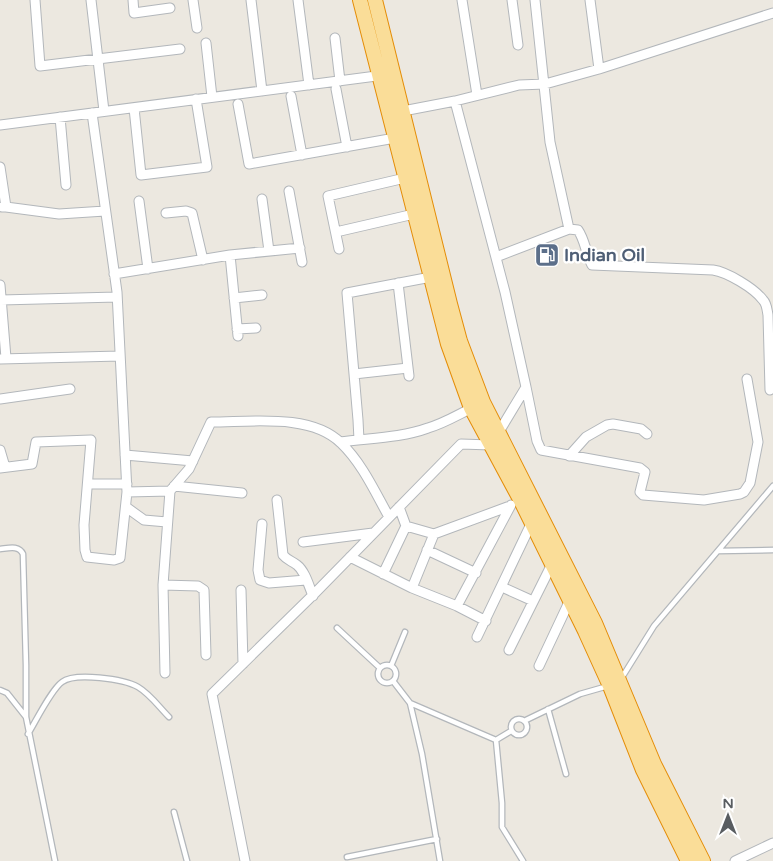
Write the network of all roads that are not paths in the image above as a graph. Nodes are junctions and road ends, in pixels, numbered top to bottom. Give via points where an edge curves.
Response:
1 (35, 0) edge
2 (91, 0) edge
3 (133, 0) edge
4 (193, 0) edge
5 (251, 0) edge
6 (298, 0) edge
7 (360, 0) edge
8 (375, 0) edge
9 (462, 0) edge
10 (512, 0) edge
11 (535, 0) edge
12 (590, 0) edge
13 (170, 8) dead end
14 (773, 13) edge
15 (196, 28) dead end
16 (335, 38) dead end
17 (206, 43) dead end
18 (518, 45) dead end
19 (180, 49) dead end
20 (97, 59) junction
21 (599, 69) junction
22 (386, 75) junction
23 (545, 84) junction
24 (309, 85) junction
25 (338, 85) junction
26 (262, 91) junction
27 (477, 95) junction
28 (291, 96) dead end
29 (212, 97) junction
30 (196, 100) junction
31 (455, 101) junction
32 (238, 104) dead end
33 (134, 108) junction
34 (104, 111) junction
35 (403, 111) junction
36 (92, 113) junction
37 (60, 117) junction
38 (0, 125) edge
39 (396, 138) junction
40 (347, 147) junction
41 (302, 155) junction
42 (0, 167) edge
43 (405, 178) junction
44 (66, 185) dead end
45 (289, 191) dead end
46 (262, 199) dead end
47 (139, 200) dead end
48 (3, 207) edge
49 (106, 211) junction
50 (166, 213) dead end
51 (414, 214) junction
52 (569, 229) junction
53 (336, 232) junction
54 (300, 248) junction
55 (339, 249) dead end
56 (269, 251) junction
57 (230, 255) junction
58 (496, 257) junction
59 (203, 260) junction
60 (302, 262) dead end
61 (148, 269) junction
62 (114, 274) junction
63 (431, 277) junction
64 (398, 283) junction
65 (0, 285) edge
66 (262, 296) dead end
67 (117, 297) junction
68 (234, 298) junction
69 (1, 301) edge
70 (256, 328) dead end
71 (120, 356) junction
72 (3, 358) edge
73 (354, 374) junction
74 (746, 379) dead end
75 (526, 387) junction
76 (70, 389) dead end
77 (770, 390) dead end
78 (0, 399) edge
79 (477, 405) junction
80 (500, 433) junction
81 (647, 434) dead end
82 (359, 440) junction
83 (340, 442) junction
84 (491, 445) junction
85 (0, 450) edge
86 (126, 454) junction
87 (569, 456) junction
88 (193, 461) junction
89 (2, 468) edge
90 (88, 484) junction
91 (773, 486) edge
92 (127, 488) junction
93 (172, 489) junction
94 (242, 493) dead end
95 (277, 500) dead end
96 (515, 504) junction
97 (399, 507) junction
98 (126, 508) junction
99 (389, 517) junction
100 (167, 522) junction
101 (262, 524) dead end
102 (531, 524) junction
103 (406, 526) junction
104 (373, 533) junction
105 (434, 534) junction
106 (303, 542) dead end
107 (0, 549) edge
108 (427, 550) junction
109 (773, 550) edge
110 (718, 551) junction
111 (350, 558) junction
112 (557, 561) junction
113 (476, 573) junction
114 (382, 574) junction
115 (306, 580) junction
116 (163, 585) junction
117 (502, 587) junction
118 (412, 588) junction
119 (241, 590) dead end
120 (313, 596) junction
121 (570, 600) junction
122 (532, 602) junction
123 (457, 606) junction
124 (486, 621) junction
125 (337, 628) dead end
126 (405, 632) dead end
127 (477, 637) dead end
128 (509, 650) dead end
129 (206, 655) dead end
130 (243, 664) junction
131 (391, 666) junction
132 (539, 666) dead end
133 (380, 668) junction
134 (165, 673) dead end
135 (393, 681) junction
136 (615, 683) junction
137 (0, 690) edge
138 (410, 703) junction
139 (548, 709) junction
140 (168, 717) dead end
141 (26, 718) junction
142 (524, 720) junction
143 (511, 731) junction
144 (28, 734) junction
145 (496, 740) junction
146 (566, 774) dead end
147 (174, 812) dead end
148 (437, 839) junction
149 (773, 842) edge
150 (347, 857) dead end
151 (55, 861) edge
152 (187, 861) edge
153 (245, 861) edge
154 (440, 861) edge
155 (523, 861) edge
156 (688, 861) edge
157 (703, 861) edge
158 (735, 861) edge

1 - 20 street via 40,66
2 - 20 street
3 - 13 street via 134,13
4 - 15 street
5 - 26 street
6 - 24 street
7 - 22 highway
8 - 22 highway
9 - 27 street
10 - 18 street
11 - 23 street
12 - 21 street
14 - 21 street
16 - 25 street
17 - 29 street
19 - 20 street
20 - 34 street
21 - 23 street
22 - 25 street
22 - 35 highway
22 - 39 highway
23 - 27 street via 519,84
23 - 52 street via 550,142
24 - 25 street
24 - 26 street
25 - 40 street
26 - 29 street
27 - 31 street
28 - 41 street
29 - 30 street
30 - 33 street
30 - 33 street via 207,167 140,175
31 - 35 street
31 - 58 street
32 - 41 street via 249,164
33 - 34 street
34 - 36 street
35 - 79 highway
36 - 37 street
36 - 49 street
37 - 38 street
37 - 44 street
39 - 40 street
39 - 43 highway
40 - 41 street
42 - 48 street
43 - 51 highway
43 - 53 street via 328,196
45 - 54 street
46 - 56 street
47 - 61 street
48 - 49 street via 59,214
49 - 62 street
50 - 59 street via 192,213
51 - 53 street
51 - 63 highway
52 - 58 street
52 - 77 street via 578,230 581,234 592,265 722,271 758,295 766,304 768,315
53 - 55 street
54 - 56 street
54 - 60 street
56 - 57 street
57 - 59 street
57 - 68 street
58 - 75 street
59 - 61 street
61 - 62 street
62 - 67 street
63 - 64 street
63 - 79 highway via 448,344
64 - 73 street via 347,294
64 - 73 street via 408,372
65 - 69 street
66 - 68 street
67 - 69 street
67 - 71 street
68 - 70 street via 237,333
69 - 72 street
71 - 72 street
71 - 86 street
73 - 82 street
74 - 87 street via 758,442 750,483 740,494 704,500 643,495 640,492 644,470
75 - 80 street
75 - 87 street via 538,446 545,452
76 - 78 street
79 - 80 highway
79 - 82 street via 426,429
79 - 84 highway
80 - 84 street
80 - 112 highway
81 - 87 street via 641,429 607,425 586,437
82 - 83 street
83 - 88 street via 318,428 288,422 211,422
83 - 99 street via 360,467
84 - 96 highway
84 - 97 street via 461,444
85 - 89 street
86 - 88 street
86 - 92 street
88 - 93 street
89 - 90 street via 32,464 36,442 91,440
90 - 92 street
90 - 98 street via 84,525 87,557 120,558
91 - 110 lane
92 - 93 street
92 - 98 street
93 - 94 street
93 - 100 street
95 - 115 street via 283,555 298,565
96 - 102 highway
96 - 105 street
96 - 113 street
97 - 99 street
97 - 103 street
98 - 100 street via 144,520
99 - 104 street
100 - 116 street
101 - 115 street via 260,580 269,583
102 - 112 highway
102 - 117 street
103 - 105 street
103 - 114 street
104 - 106 street
104 - 111 street
105 - 108 street
107 - 141 lane via 16,548 23,554
108 - 113 street
108 - 118 street
109 - 110 lane
110 - 136 lane via 654,626
111 - 114 street
111 - 120 street
112 - 121 highway
112 - 122 street
112 - 136 highway via 595,623
113 - 123 street
114 - 118 street
115 - 120 street
116 - 129 street via 198,586 204,590
116 - 134 street
117 - 122 street
117 - 124 street
118 - 123 street
119 - 130 street
120 - 130 street
121 - 132 street
121 - 136 highway
122 - 128 street
123 - 124 street
124 - 127 street
125 - 133 lane
126 - 131 lane
130 - 153 street via 212,694
131 - 133 lane
131 - 135 lane via 396,673
133 - 135 lane via 378,674 382,681
135 - 138 lane
136 - 139 lane
136 - 156 highway via 643,770
136 - 157 highway
137 - 141 lane via 7,693
138 - 145 lane
138 - 148 lane
139 - 142 lane
139 - 146 lane
140 - 144 lane via 144,692 128,683 73,677 57,686
141 - 144 lane
142 - 143 lane via 514,721
142 - 143 lane via 527,727 523,735 515,735
143 - 145 lane
144 - 151 lane
145 - 155 lane via 502,827
147 - 152 lane
148 - 150 lane
148 - 154 lane
149 - 158 street

